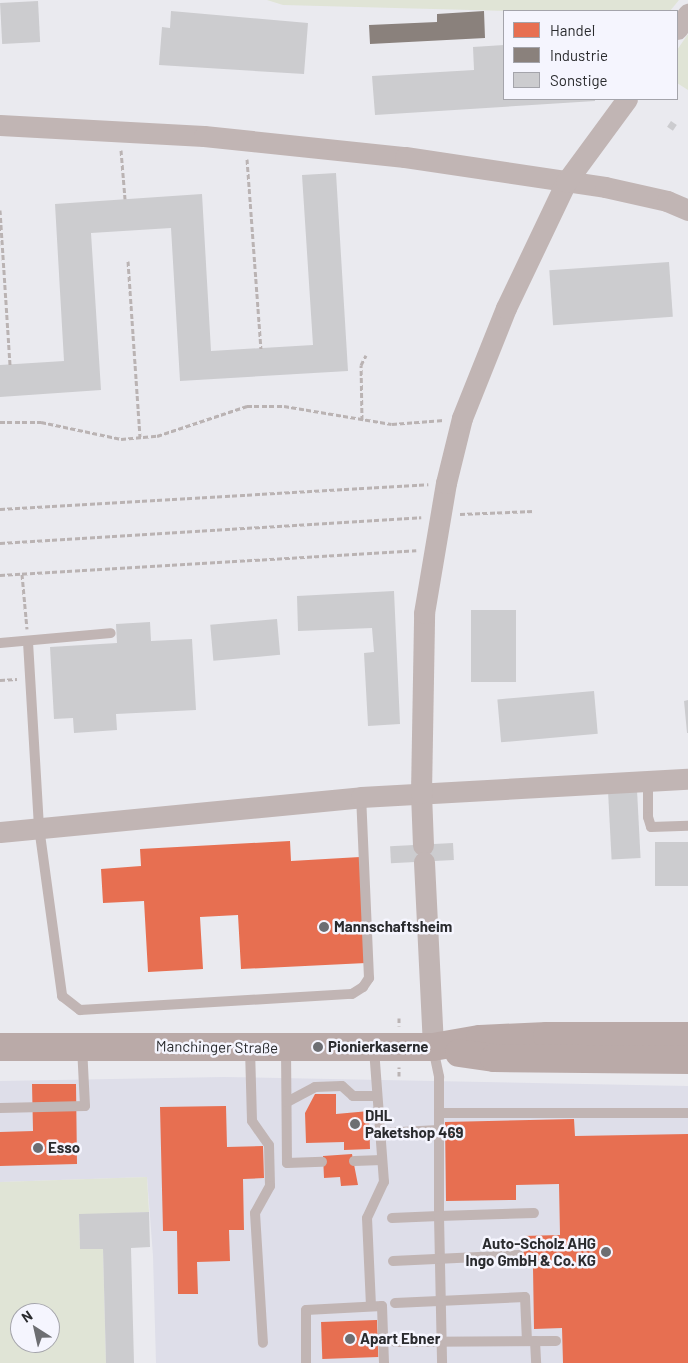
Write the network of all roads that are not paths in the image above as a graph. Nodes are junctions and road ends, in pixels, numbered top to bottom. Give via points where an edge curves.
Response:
1 (688, 14) edge
2 (678, 28) edge
3 (625, 100) edge
4 (0, 125) edge
5 (566, 182) junction
6 (688, 210) edge
7 (111, 633) dead end
8 (28, 642) junction
9 (0, 643) edge
10 (688, 779) edge
11 (648, 781) junction
12 (421, 793) junction
13 (360, 797) junction
14 (688, 826) edge
15 (39, 827) junction
16 (0, 832) edge
17 (688, 1036) edge
18 (82, 1046) junction
19 (374, 1046) junction
20 (0, 1047) edge
21 (433, 1047) junction
22 (250, 1048) junction
23 (286, 1048) junction
24 (688, 1060) edge
25 (377, 1096) junction
26 (287, 1102) junction
27 (0, 1108) edge
28 (439, 1112) junction
29 (688, 1113) edge
30 (439, 1130) junction
31 (381, 1133) junction
32 (382, 1160) junction
33 (354, 1161) dead end
34 (322, 1162) dead end
35 (534, 1214) dead end
36 (439, 1216) junction
37 (392, 1218) dead end
38 (518, 1255) dead end
39 (440, 1259) junction
40 (393, 1261) dead end
41 (441, 1301) junction
42 (395, 1303) dead end
43 (371, 1306) junction
44 (531, 1341) junction
45 (556, 1341) dead end
46 (396, 1342) dead end
47 (442, 1342) junction
48 (263, 1343) dead end
49 (306, 1363) edge
50 (384, 1363) edge
51 (442, 1363) edge
52 (536, 1363) edge

1 - 2 street
3 - 5 street
4 - 5 street via 246,139 405,157
5 - 6 street via 667,201
5 - 12 street via 506,308 462,418 446,483 424,613
7 - 8 lane
8 - 9 lane
8 - 15 lane
10 - 11 street
11 - 12 street
11 - 14 lane via 651,827
12 - 13 street
12 - 21 street
13 - 15 street
13 - 15 lane via 369,978 352,994 80,1010 62,996
15 - 16 street
17 - 21 main road, Manchinger Straße via 547,1036
18 - 20 main road, Manchinger Straße
18 - 22 main road, Manchinger Straße
18 - 27 lane via 84,1106
19 - 21 main road, Manchinger Straße
19 - 23 main road, Manchinger Straße
19 - 25 lane
21 - 24 main road, Manchinger Straße via 494,1058
21 - 28 lane via 439,1077
22 - 23 main road, Manchinger Straße
22 - 48 lane via 252,1121 269,1145 270,1186 256,1212
23 - 26 lane
25 - 26 lane via 353,1096 342,1086 315,1087
25 - 31 lane
26 - 34 lane via 288,1163
28 - 29 lane
28 - 30 lane
30 - 31 lane
30 - 36 lane
31 - 32 lane
32 - 33 lane
32 - 43 lane via 384,1182 367,1218
35 - 36 lane
36 - 37 lane
36 - 39 lane
38 - 39 lane
39 - 40 lane
39 - 41 lane
41 - 42 lane
41 - 44 lane via 525,1297
41 - 47 lane
43 - 49 lane via 306,1310
43 - 50 lane via 382,1306
44 - 45 lane
44 - 47 lane
44 - 52 lane
46 - 47 lane
47 - 51 lane

